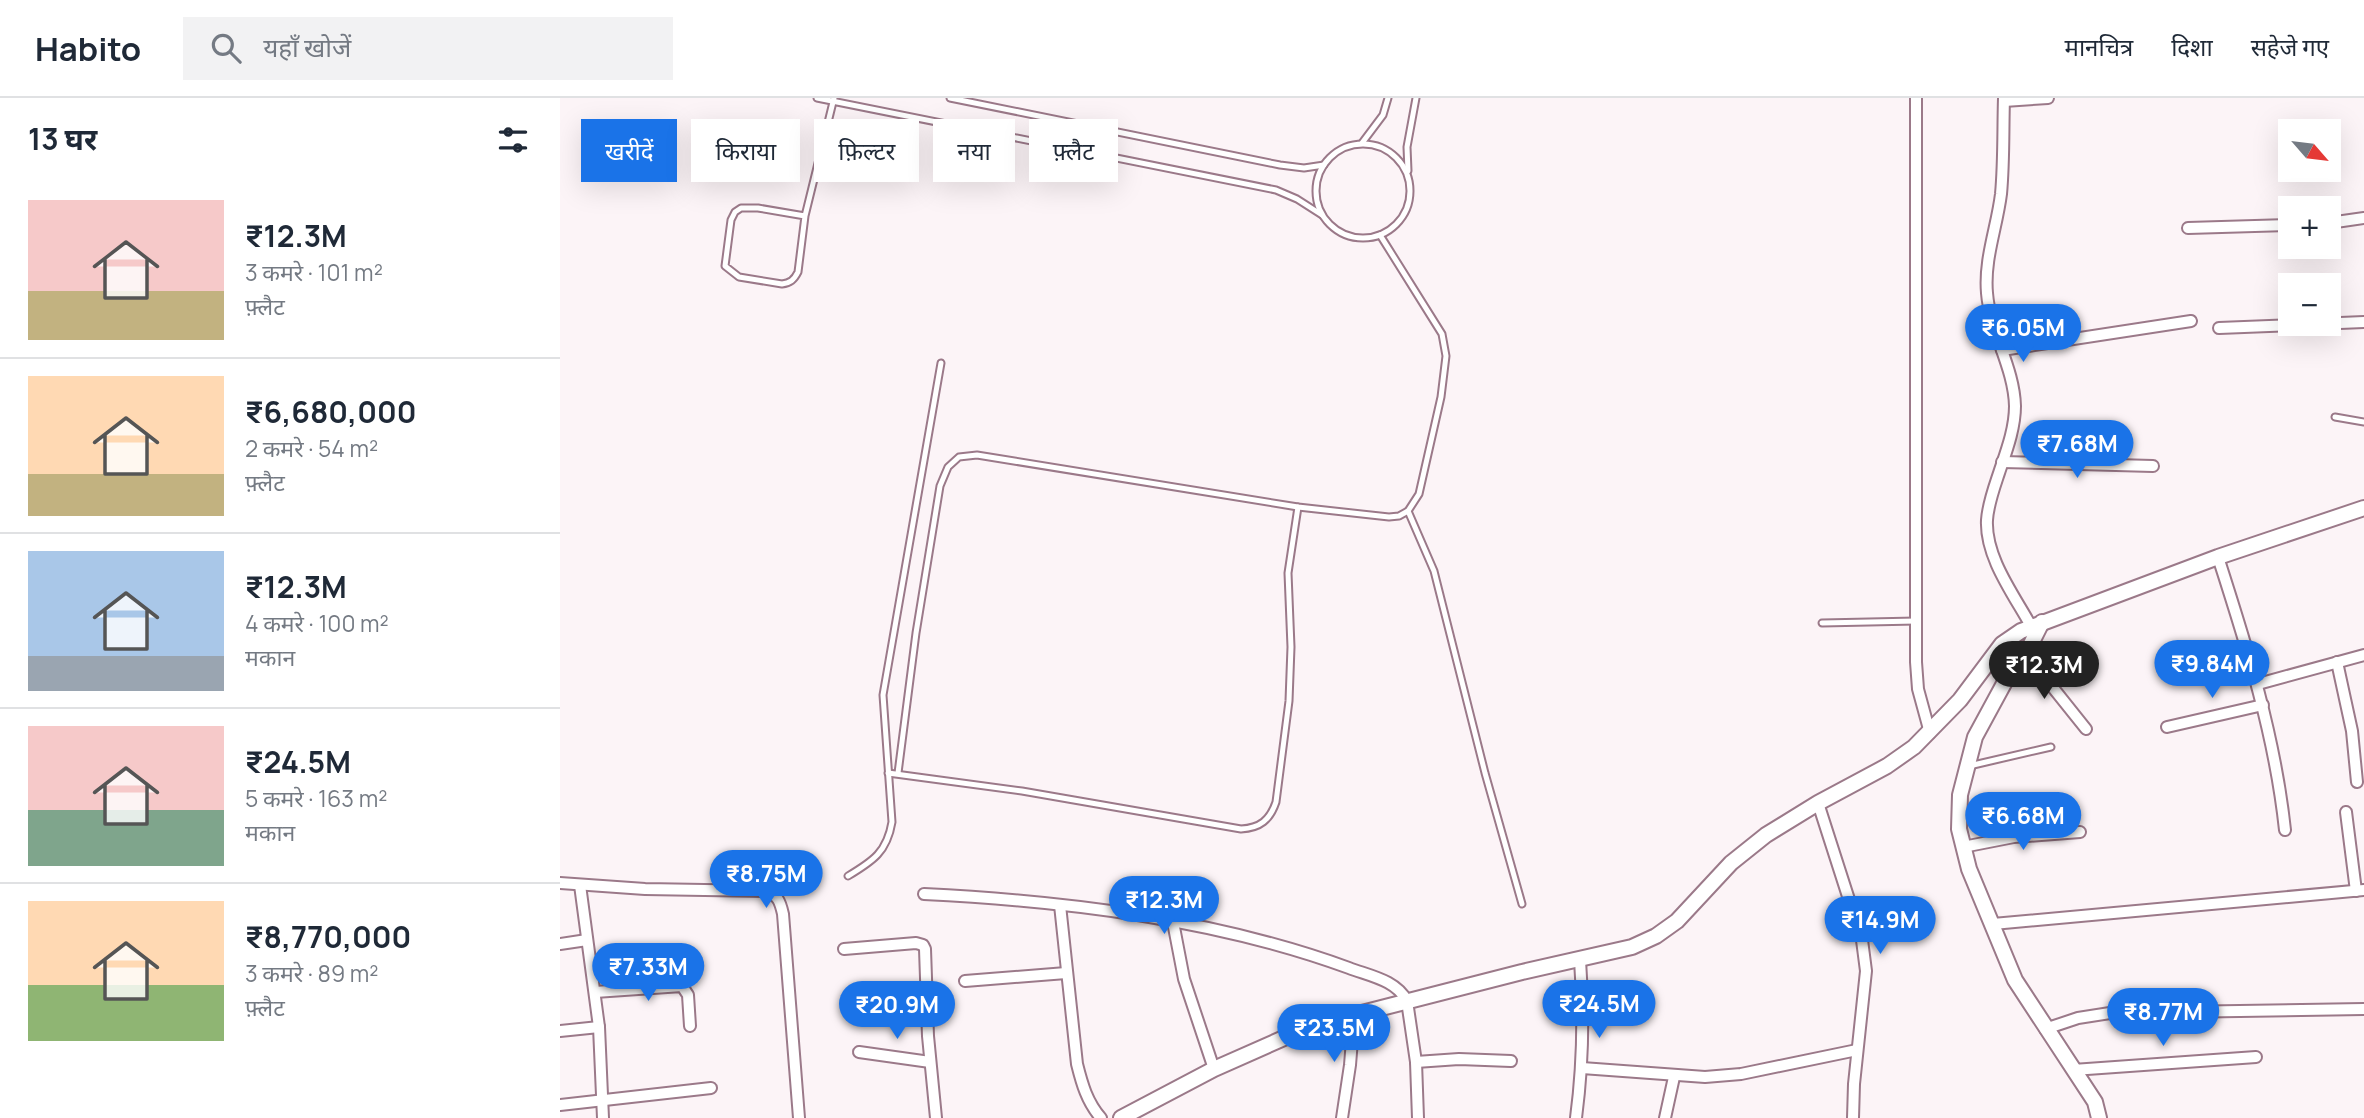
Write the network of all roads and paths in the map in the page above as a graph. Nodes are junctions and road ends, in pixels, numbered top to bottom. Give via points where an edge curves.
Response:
1 (817, 98) edge
2 (950, 98) edge
3 (1388, 98) edge
4 (1416, 98) edge
5 (1916, 98) edge
6 (2048, 98) edge
7 (2004, 99) edge
8 (833, 100) edge
9 (1362, 144) junction
10 (1324, 165) junction
11 (1409, 177) junction
12 (1322, 215) junction
13 (805, 216) junction
14 (2364, 218) edge
15 (2341, 221) edge
16 (2278, 225) edge
17 (2189, 228) dead end
18 (1380, 235) junction
19 (2191, 321) dead end
20 (2364, 322) edge
21 (2219, 328) dead end
22 (2003, 350) junction
23 (941, 363) dead end
24 (2335, 417) dead end
25 (2364, 422) edge
26 (2003, 462) junction
27 (2153, 466) dead end
28 (1297, 507) junction
29 (2364, 508) edge
30 (1408, 511) junction
31 (2218, 557) junction
32 (1916, 621) junction
33 (1822, 623) dead end
34 (2037, 624) junction
35 (2026, 654) junction
36 (2364, 655) edge
37 (2337, 662) junction
38 (2258, 684) junction
39 (2263, 705) junction
40 (2167, 727) dead end
41 (2086, 729) dead end
42 (1930, 733) junction
43 (2051, 747) dead end
44 (1966, 766) junction
45 (888, 773) junction
46 (898, 773) junction
47 (2357, 782) dead end
48 (1818, 803) junction
49 (2346, 812) dead end
50 (2285, 830) dead end
51 (2080, 832) dead end
52 (1964, 847) junction
53 (849, 877) dead end
54 (560, 883) edge
55 (580, 885) junction
56 (2360, 890) edge
57 (923, 894) dead end
58 (1522, 904) dead end
59 (1060, 905) junction
60 (1173, 922) junction
61 (1993, 924) junction
62 (587, 940) junction
63 (560, 944) edge
64 (844, 949) dead end
65 (1580, 960) junction
66 (1066, 973) junction
67 (965, 981) dead end
68 (595, 992) junction
69 (1407, 1001) junction
70 (2364, 1009) edge
71 (1354, 1015) junction
72 (690, 1026) dead end
73 (599, 1027) junction
74 (2045, 1029) junction
75 (560, 1031) edge
76 (1857, 1050) junction
77 (859, 1052) dead end
78 (2256, 1057) dead end
79 (1511, 1061) dead end
80 (930, 1062) junction
81 (1416, 1062) junction
82 (1582, 1068) junction
83 (1214, 1069) junction
84 (2073, 1070) junction
85 (1674, 1077) junction
86 (711, 1088) dead end
87 (603, 1101) junction
88 (560, 1105) edge
89 (603, 1118) edge
90 (799, 1118) edge
91 (936, 1118) edge
92 (1101, 1118) edge
93 (1121, 1118) edge
94 (1342, 1118) edge
95 (1418, 1118) edge
96 (1576, 1118) edge
97 (1665, 1118) edge
98 (1853, 1118) edge
99 (2099, 1118) edge

1 - 8 lane
2 - 10 lane via 1280,164
3 - 9 lane via 1383,115
4 - 11 lane via 1407,146
5 - 32 street
6 - 7 street
7 - 22 street via 2000,195 1987,260 1987,293
8 - 12 lane via 1276,190
8 - 13 lane
9 - 10 lane via 1347,146
9 - 11 lane via 1392,153
10 - 12 lane via 1317,180
11 - 18 lane via 1410,199 1404,215
12 - 18 lane via 1339,232 1352,237
13 - 13 lane via 797,272 788,283 739,277 725,266 731,219 741,208
14 - 15 street
16 - 17 street
18 - 30 lane via 1442,334 1446,356 1419,494
19 - 22 street
20 - 21 street
22 - 26 street via 2015,407
23 - 45 lane via 883,695
24 - 25 lane
26 - 27 street
26 - 34 street via 1987,520 1989,542 2000,570
28 - 30 lane via 1389,517
28 - 46 lane via 1080,470 977,455 959,457 948,467 940,486
28 - 46 lane via 1288,573 1289,701 1276,802 1264,822 1241,829
29 - 31 street
30 - 58 lane via 1438,584
31 - 34 street
31 - 38 street
32 - 33 lane
32 - 42 street via 1917,689
34 - 35 street
34 - 42 street via 2002,644
35 - 41 street
35 - 44 street via 2007,678 1975,737
36 - 37 street
37 - 38 street
37 - 47 street
38 - 39 street
39 - 40 street
39 - 50 street
42 - 48 street via 1887,766
43 - 44 lane
44 - 52 street via 1959,817
45 - 46 lane
45 - 53 lane via 889,839 880,853
48 - 65 street via 1731,863 1656,936
48 - 76 street via 1861,940 1866,971
49 - 56 street
51 - 52 street
52 - 61 street
54 - 55 street
55 - 62 street
55 - 90 street via 774,894 783,914
56 - 61 street
57 - 59 street
59 - 60 street
59 - 66 street
60 - 69 street via 1304,952 1388,982
60 - 83 street via 1184,979
61 - 74 street via 2015,980
62 - 63 street
62 - 68 street
64 - 80 street via 923,945
65 - 69 street
65 - 82 street
66 - 67 street
66 - 92 street via 1077,1064 1083,1088
68 - 72 street via 682,986 688,995
68 - 73 street
69 - 71 street
69 - 81 street
70 - 74 street via 2110,1013
71 - 83 street via 1293,1034
71 - 94 street
73 - 75 street
73 - 87 street
74 - 84 street
76 - 85 street via 1741,1074
76 - 98 street
77 - 80 street
78 - 84 street
79 - 81 street
80 - 91 street
81 - 95 street
82 - 85 street
82 - 96 street
83 - 93 street
84 - 99 street via 2095,1102
85 - 97 street
86 - 87 street
87 - 88 street
87 - 89 street

